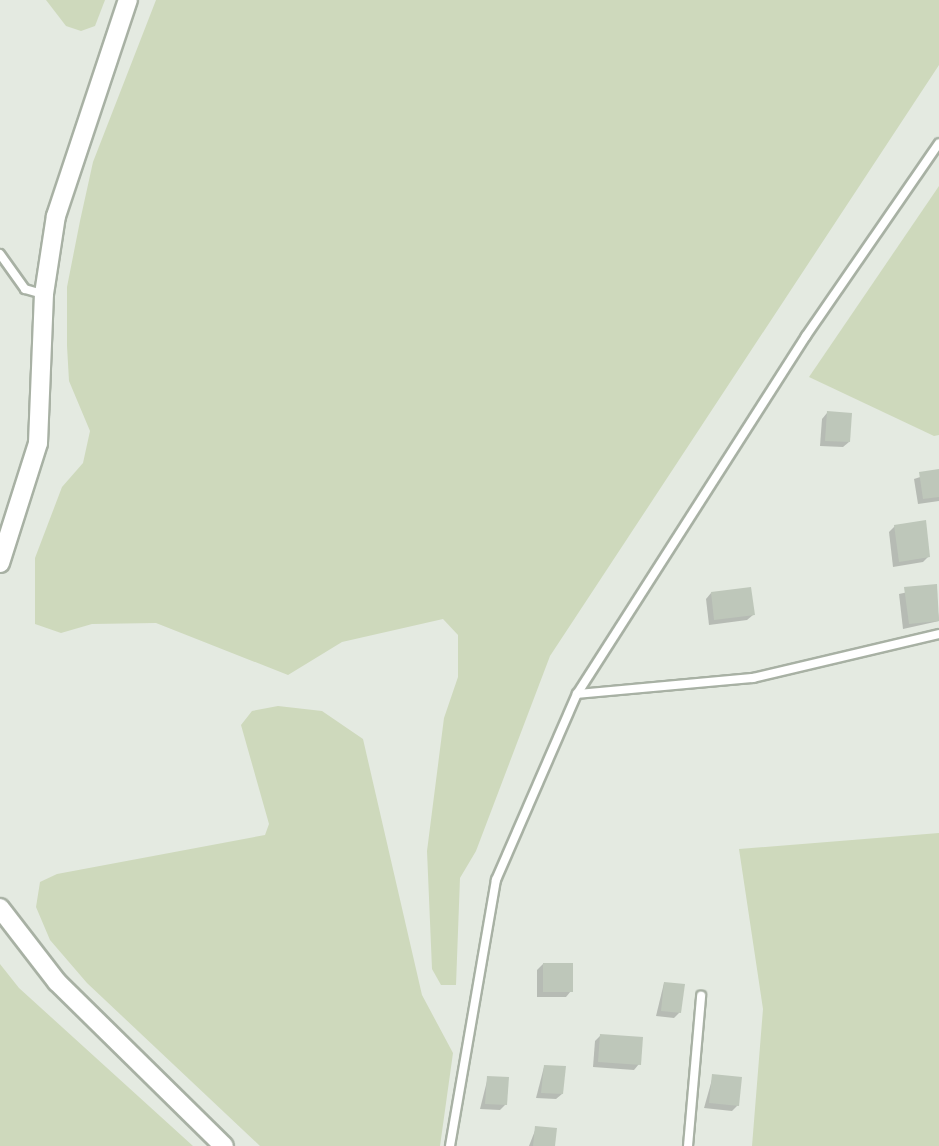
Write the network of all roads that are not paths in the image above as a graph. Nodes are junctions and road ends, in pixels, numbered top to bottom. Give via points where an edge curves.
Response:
1 (128, 0) edge
2 (939, 143) edge
3 (0, 254) edge
4 (44, 294) junction
5 (0, 563) edge
6 (939, 634) edge
7 (577, 694) junction
8 (0, 908) edge
9 (701, 996) dead end
10 (224, 1146) edge
11 (450, 1146) edge
12 (688, 1146) edge

1 - 4 main road via 56,216
2 - 7 lane via 806,336
3 - 4 lane via 25,289
4 - 5 main road via 38,443
6 - 7 lane via 753,678
7 - 11 lane via 496,880
8 - 10 main road via 57,982
9 - 12 lane

